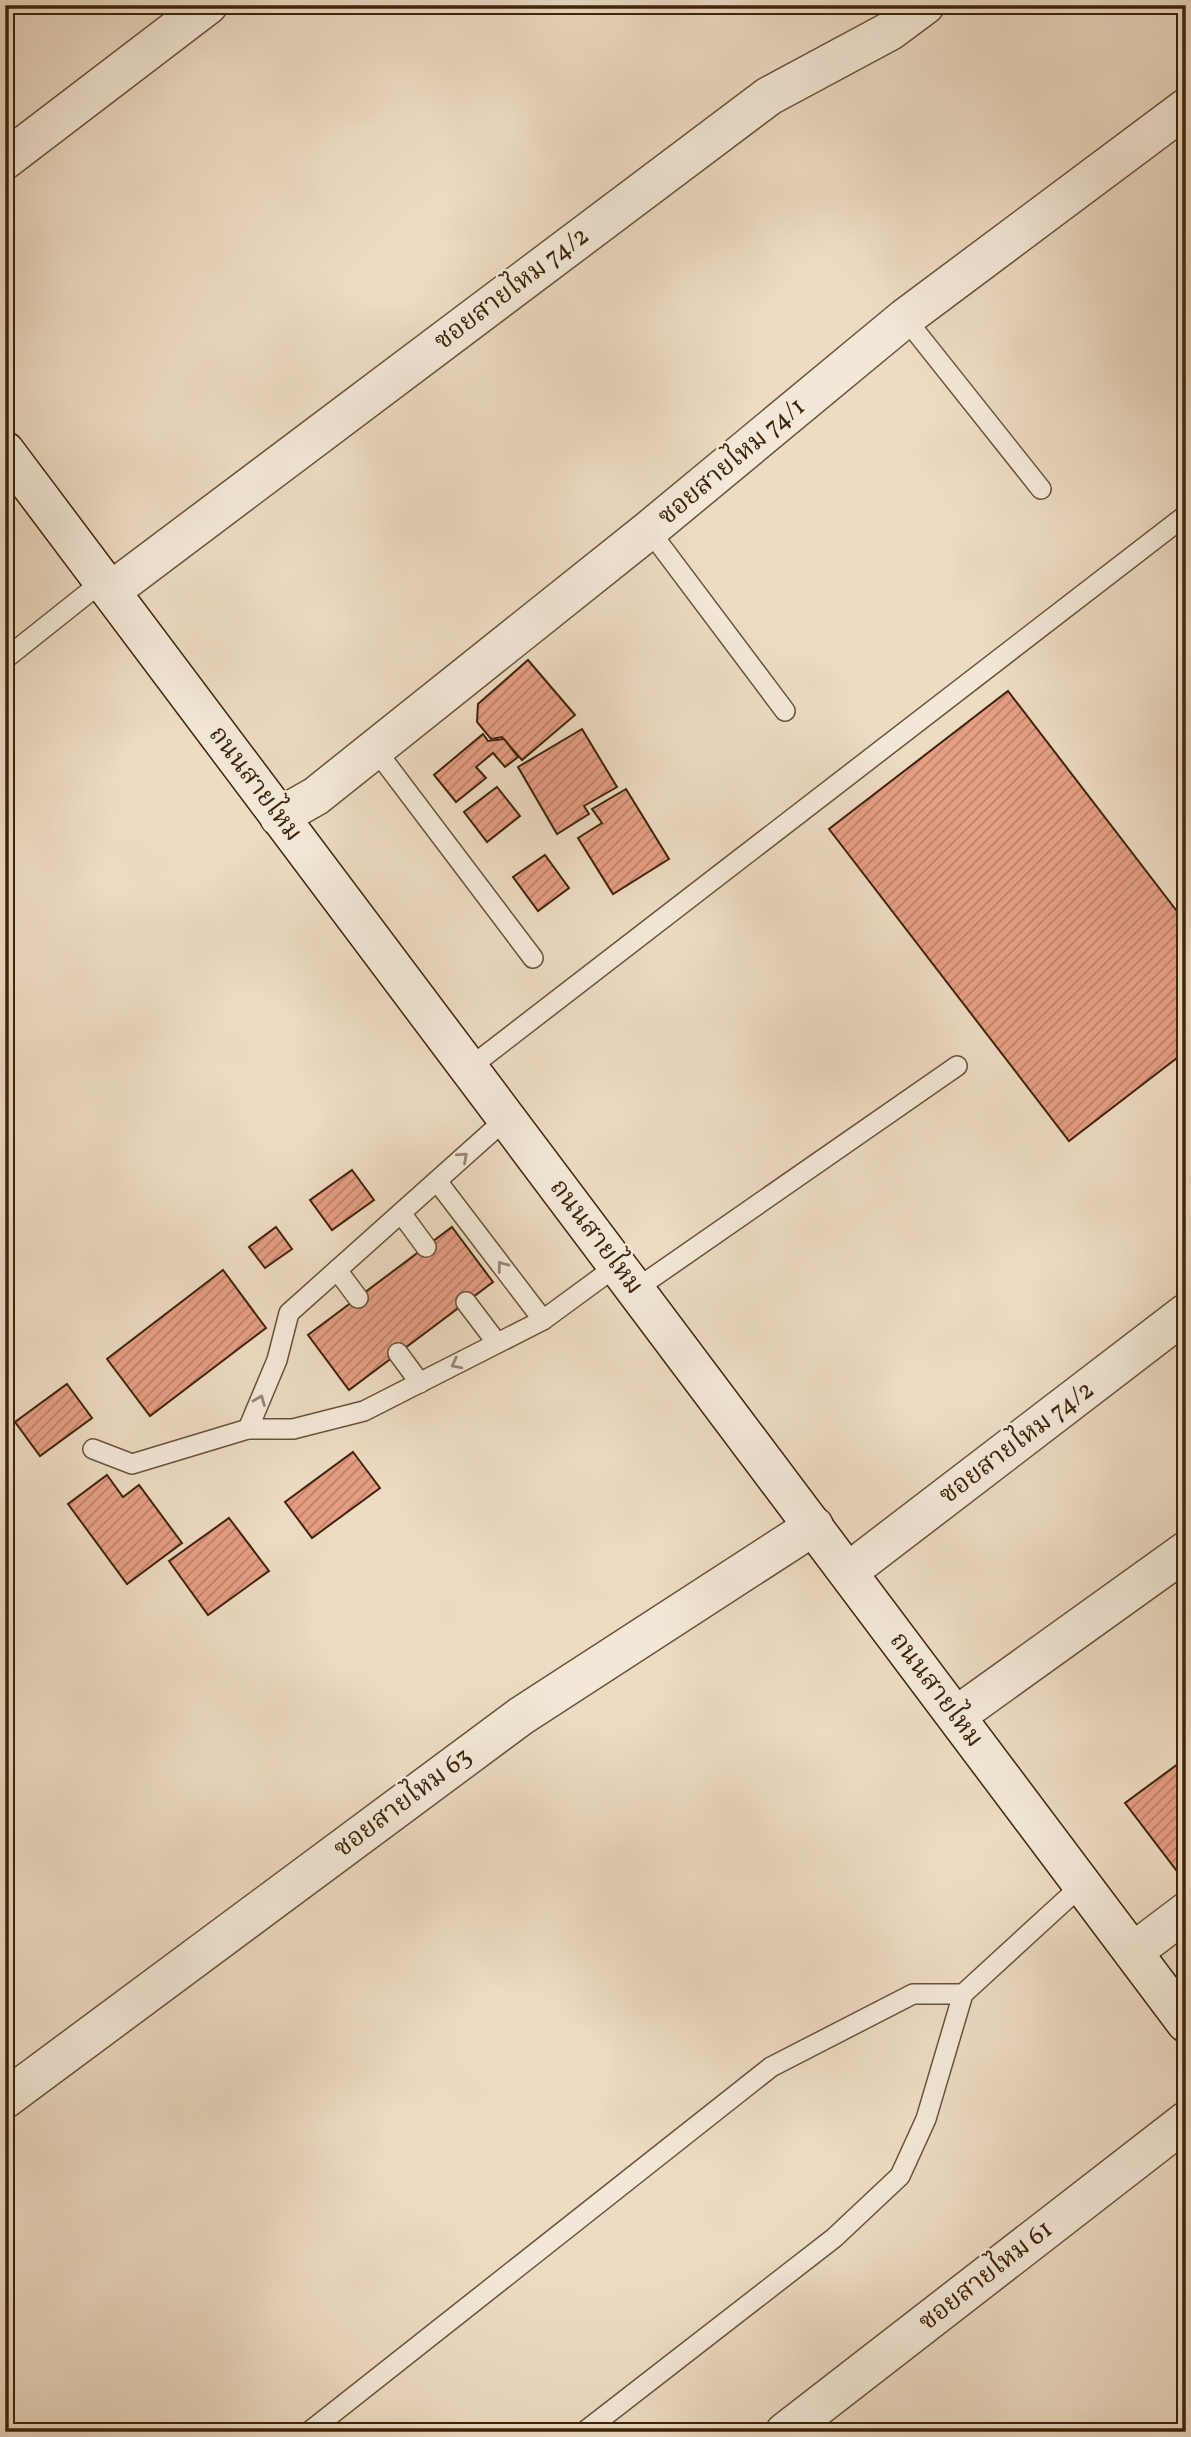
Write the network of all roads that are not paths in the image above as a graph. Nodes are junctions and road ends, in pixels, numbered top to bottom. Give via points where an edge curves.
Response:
1 (208, 5) edge
2 (925, 5) edge
3 (1182, 119) edge
4 (5, 160) edge
5 (905, 318) junction
6 (5, 451) edge
7 (1041, 489) dead end
8 (1186, 515) edge
9 (649, 530) junction
10 (107, 586) junction
11 (5, 659) edge
12 (786, 711) dead end
13 (375, 749) junction
14 (279, 817) junction
15 (533, 958) dead end
16 (957, 1066) dead end
17 (470, 1068) junction
18 (507, 1118) junction
19 (437, 1181) junction
20 (401, 1213) junction
21 (426, 1247) dead end
22 (337, 1270) junction
23 (627, 1277) junction
24 (358, 1297) dead end
25 (466, 1302) dead end
26 (1186, 1313) edge
27 (543, 1320) junction
28 (497, 1343) junction
29 (398, 1353) dead end
30 (420, 1382) junction
31 (248, 1429) junction
32 (93, 1449) dead end
33 (814, 1526) junction
34 (1186, 1552) edge
35 (848, 1572) junction
36 (956, 1716) junction
37 (1082, 1885) junction
38 (1186, 1912) edge
39 (1133, 1952) junction
40 (962, 1994) junction
41 (1186, 2023) edge
42 (5, 2099) edge
43 (1186, 2120) edge
44 (309, 2432) edge
45 (584, 2432) edge
46 (785, 2432) edge

1 - 4 street
2 - 10 street, ซอยสายไหม 74/2 via 890,31 769,96
3 - 5 street, ซอยสายไหม 74/1
5 - 7 lane
5 - 9 street, ซอยสายไหม 74/1
6 - 10 street, ถนนสายไหม
8 - 17 lane
9 - 12 lane
9 - 13 street, ซอยสายไหม 74/1
10 - 11 lane
10 - 14 street, ถนนสายไหม
13 - 14 street, ซอยสายไหม 74/1 via 316,796
13 - 15 lane
14 - 17 street, ถนนสายไหม
16 - 23 lane
17 - 18 street, ถนนสายไหม
19 -> 18 lane
18 - 23 street, ถนนสายไหม
19 - 20 lane
27 -> 19 lane
20 - 21 lane
20 - 22 lane
22 - 24 lane
31 -> 22 lane via 277,1360 289,1313
23 - 27 lane
23 - 33 street, ถนนสายไหม
25 - 28 lane
26 - 35 street, ซอยสายไหม 74/2
27 - 28 lane
28 -> 30 lane
29 - 30 lane
30 - 31 lane via 364,1411 293,1429
31 - 32 lane via 132,1464
33 - 35 street, ถนนสายไหม
33 - 42 street, ซอยสายไหม 63 via 520,1716
34 - 36 street
35 - 36 street, ถนนสายไหม
36 - 37 street, ถนนสายไหม
37 - 39 street, ถนนสายไหม
37 - 40 lane
38 - 39 street
39 - 41 street, ถนนสายไหม
40 - 44 lane via 913,1994 771,2067
40 - 45 lane via 926,2119 900,2176 834,2238
43 - 46 street, ซอยสายไหม 61

